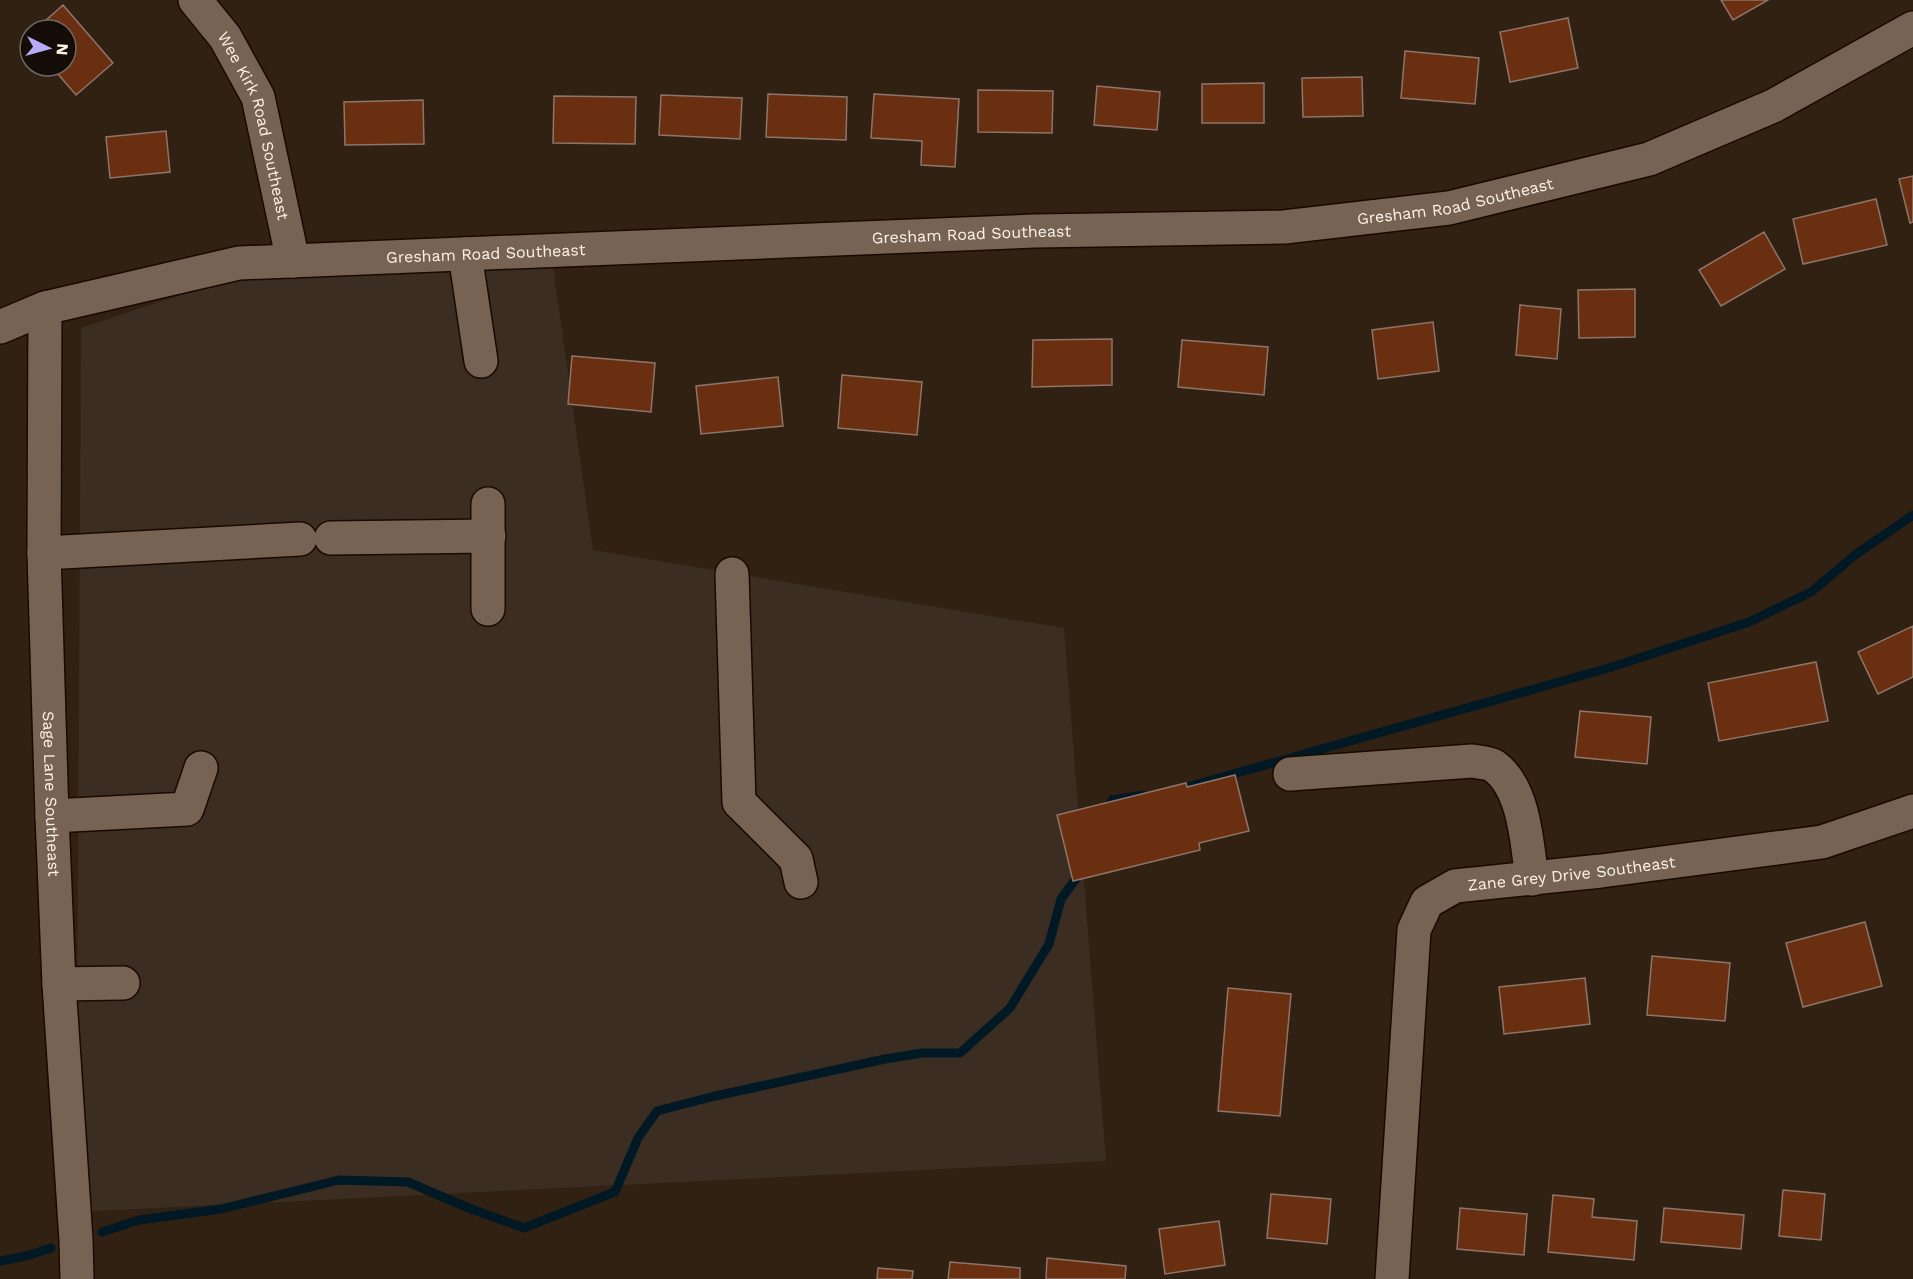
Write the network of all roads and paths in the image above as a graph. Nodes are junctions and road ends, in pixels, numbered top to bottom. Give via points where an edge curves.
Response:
1 (195, 0) edge
2 (1913, 28) edge
3 (465, 254) junction
4 (293, 261) junction
5 (45, 308) junction
6 (0, 327) edge
7 (481, 361) dead end
8 (488, 504) dead end
9 (489, 536) junction
10 (44, 553) junction
11 (732, 574) dead end
12 (488, 609) dead end
13 (201, 768) dead end
14 (1290, 774) dead end
15 (1913, 812) edge
16 (52, 816) junction
17 (1532, 879) junction
18 (801, 882) dead end
19 (123, 983) dead end
20 (59, 984) junction
21 (77, 1279) edge
22 (1392, 1279) edge

1 - 4 street, Wee Kirk Road Southeast via 225,37 258,97
2 - 3 street, Gresham Road Southeast via 1773,106 1649,159 1449,208 1284,227 1035,231
3 - 4 street, Gresham Road Southeast
3 - 7 street
4 - 5 street, Gresham Road Southeast via 239,263
5 - 6 street, Gresham Road Southeast
5 - 10 street, Sage Lane Southeast
8 - 9 street
9 - 10 street via 316,539
9 - 12 street
10 - 16 street, Sage Lane Southeast
11 - 18 street via 739,802 796,859
13 - 16 street via 187,809
14 - 17 street via 1472,761 1493,766 1510,784 1522,814
15 - 17 street, Zane Grey Drive Southeast via 1822,842
16 - 20 street, Sage Lane Southeast
17 - 22 street, Zane Grey Drive Southeast via 1455,886 1427,902 1414,930
19 - 20 street
20 - 21 street, Sage Lane Southeast

